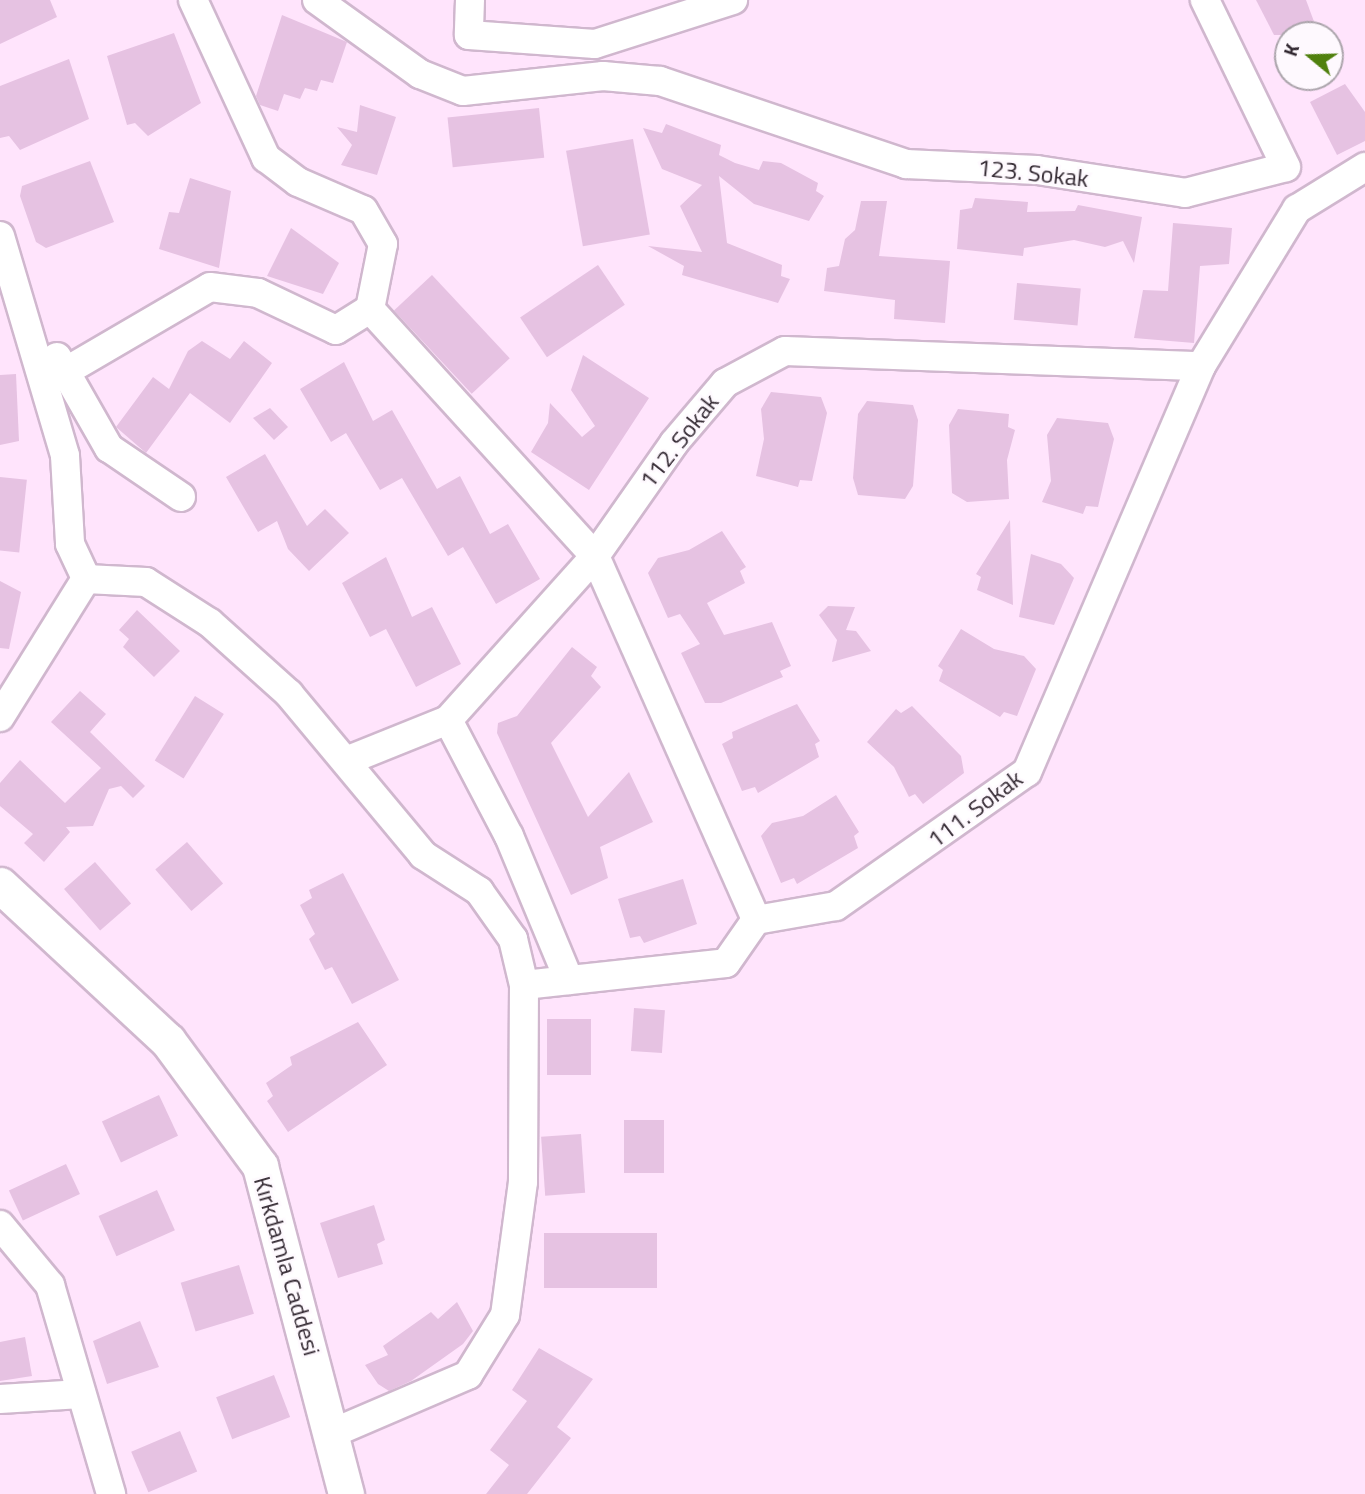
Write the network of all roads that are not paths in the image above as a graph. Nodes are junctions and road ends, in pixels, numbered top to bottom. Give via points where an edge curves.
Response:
1 (192, 0) edge
2 (317, 0) edge
3 (471, 0) edge
4 (733, 0) edge
5 (1205, 0) edge
6 (595, 44) junction
7 (603, 76) junction
8 (1286, 167) junction
9 (1365, 167) edge
10 (1297, 209) junction
11 (0, 214) edge
12 (0, 236) edge
13 (370, 309) junction
14 (1200, 366) junction
15 (68, 370) junction
16 (181, 497) dead end
17 (595, 556) junction
18 (86, 579) junction
19 (0, 717) edge
20 (448, 720) junction
21 (346, 761) junction
22 (0, 885) edge
23 (756, 920) junction
24 (569, 980) junction
25 (524, 985) junction
26 (0, 1224) edge
27 (81, 1394) junction
28 (0, 1399) edge
29 (335, 1432) junction
30 (111, 1494) edge
31 (346, 1494) edge

1 - 13 street via 266,158 298,182 363,210 383,244
2 - 7 street, 123. Sokak via 420,74 463,91
3 - 6 street via 469,35
4 - 6 street
5 - 8 street
6 - 7 street
7 - 8 street, 123. Sokak via 660,81 906,164 1037,170 1185,193
8 - 10 street
9 - 10 street
10 - 14 street, 111. Sokak
11 - 15 street
12 - 18 street via 65,456 70,544
13 - 15 street via 336,330 258,293 210,287
13 - 17 street
14 - 17 street, 112. Sokak via 785,351 725,383 674,443
14 - 23 street, 111. Sokak via 1027,772 836,906
15 - 16 street via 108,448
17 - 20 street, 112. Sokak
17 - 23 street
18 - 19 street
18 - 21 street via 146,582 210,623 289,694
20 - 21 street, 112. Sokak
20 - 24 street via 509,836
21 - 25 street via 423,855 479,891 513,939
22 - 29 street, Kırkdamla Caddesi via 168,1041 260,1166
23 - 24 street via 726,963
24 - 25 street
25 - 29 street via 523,1182 505,1315 468,1375
26 - 27 street via 50,1285
27 - 28 street
27 - 30 street
29 - 31 street, Kırkdamla Caddesi

